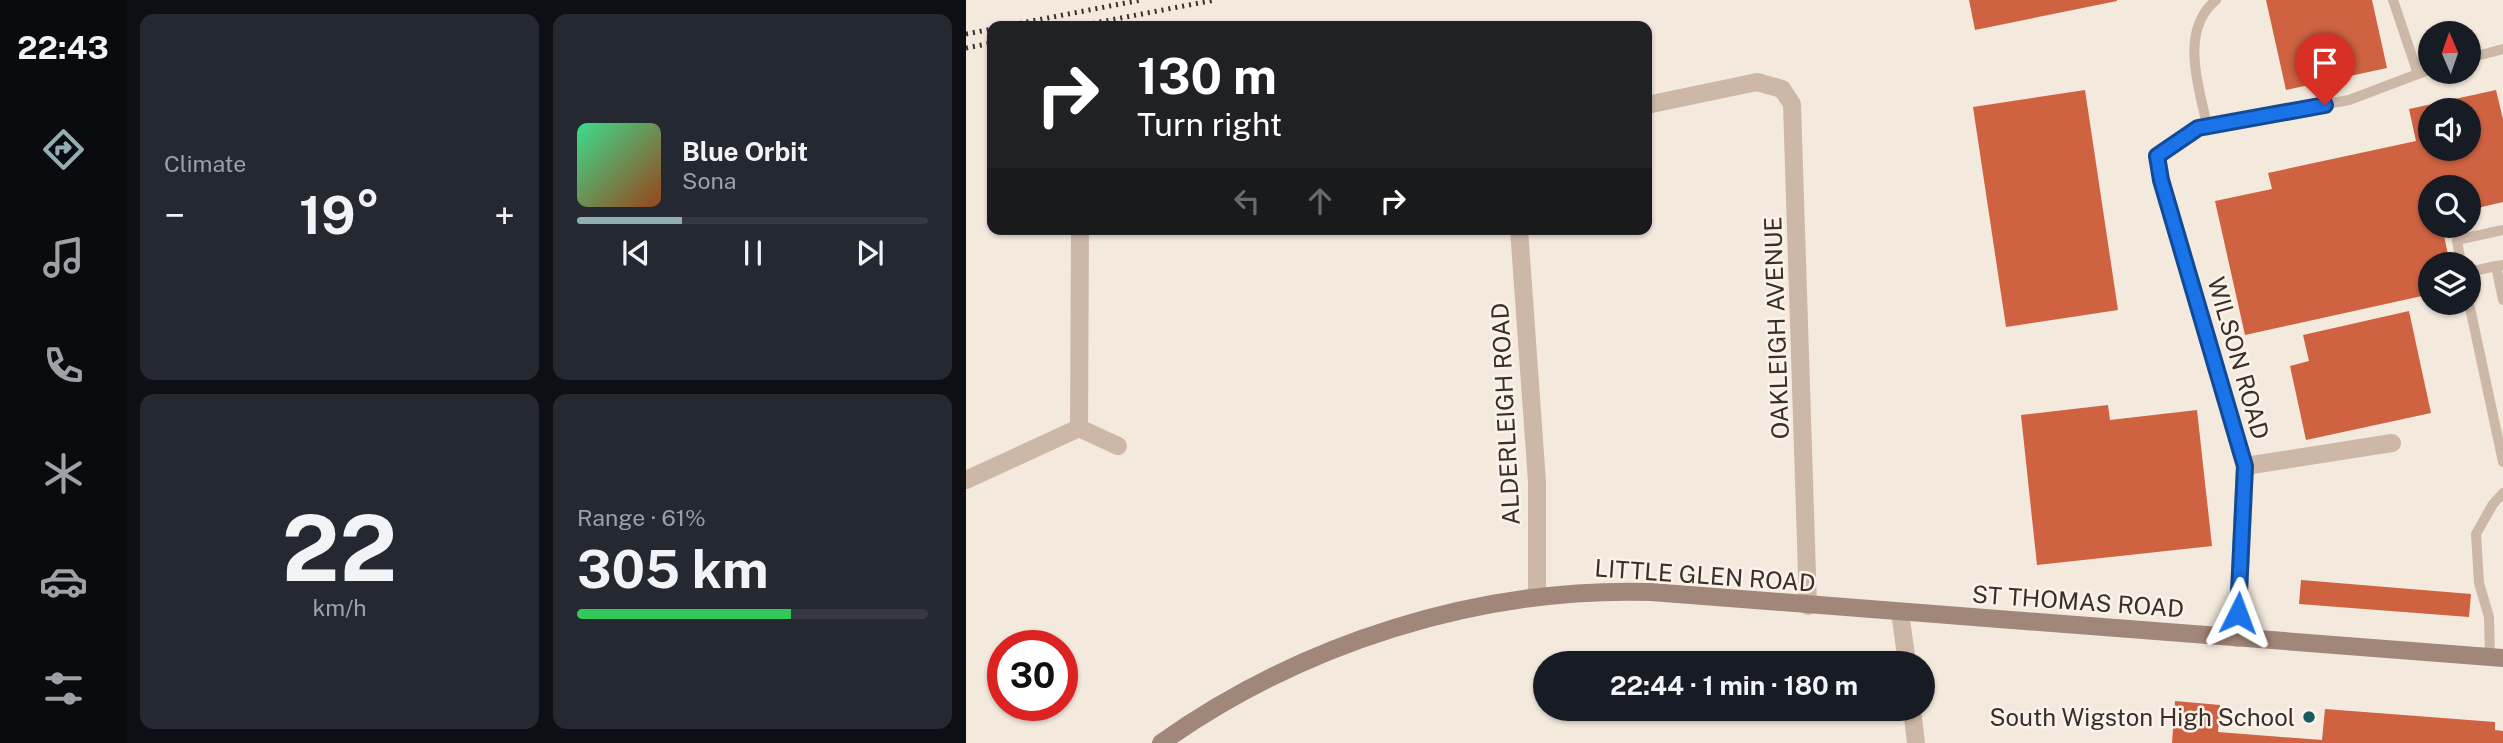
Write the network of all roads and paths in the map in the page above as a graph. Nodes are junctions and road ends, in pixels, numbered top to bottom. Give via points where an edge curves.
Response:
1 (2216, 0) edge
2 (2393, 0) edge
3 (2503, 49) edge
4 (2482, 55) edge
5 (2418, 74) joint
6 (1652, 105) edge
7 (2207, 126) junction
8 (2161, 180) joint
9 (2503, 230) edge
10 (1080, 235) edge
11 (1519, 235) edge
12 (2459, 252) edge
13 (2500, 265) edge
14 (2481, 269) edge
15 (2503, 300) edge
16 (2472, 315) edge
17 (1079, 428) junction
18 (2392, 443) dead end
19 (1118, 446) dead end
20 (2503, 462) edge
21 (2245, 466) junction
22 (966, 480) edge
23 (2503, 493) edge
24 (1538, 596) junction
25 (1808, 606) junction
26 (1900, 612) junction
27 (2236, 638) junction
28 (1905, 651) edge
29 (2497, 657) edge
30 (1913, 721) edge
31 (1161, 743) edge
32 (1916, 743) edge

1 - 7 lane via 2203,11 2194,33
2 - 5 lane
3 - 4 lane
5 - 7 lane via 2349,100
6 - 25 street, OAKLEIGH AVENUE via 1765,82 1782,89 1792,104
7 - 8 lane via 2157,156
8 - 21 street, WILSON ROAD
9 - 12 lane via 2457,240
10 - 17 street
11 - 24 street, ALDERLEIGH ROAD via 1536,482
13 - 14 lane
13 - 15 lane
16 - 20 lane
17 - 19 street
17 - 22 street
18 - 21 street
21 - 27 street, WILSON ROAD
23 - 29 lane via 2476,534 2479,583
24 - 25 main road, LITTLE GLEN ROAD via 1651,592
24 - 31 main road, LITTLE GLEN ROAD via 1429,618 1322,655 1223,704
25 - 26 main road, LITTLE GLEN ROAD
26 - 27 main road, ST THOMAS ROAD
26 - 28 street
27 - 29 main road, ST THOMAS ROAD
30 - 32 street

